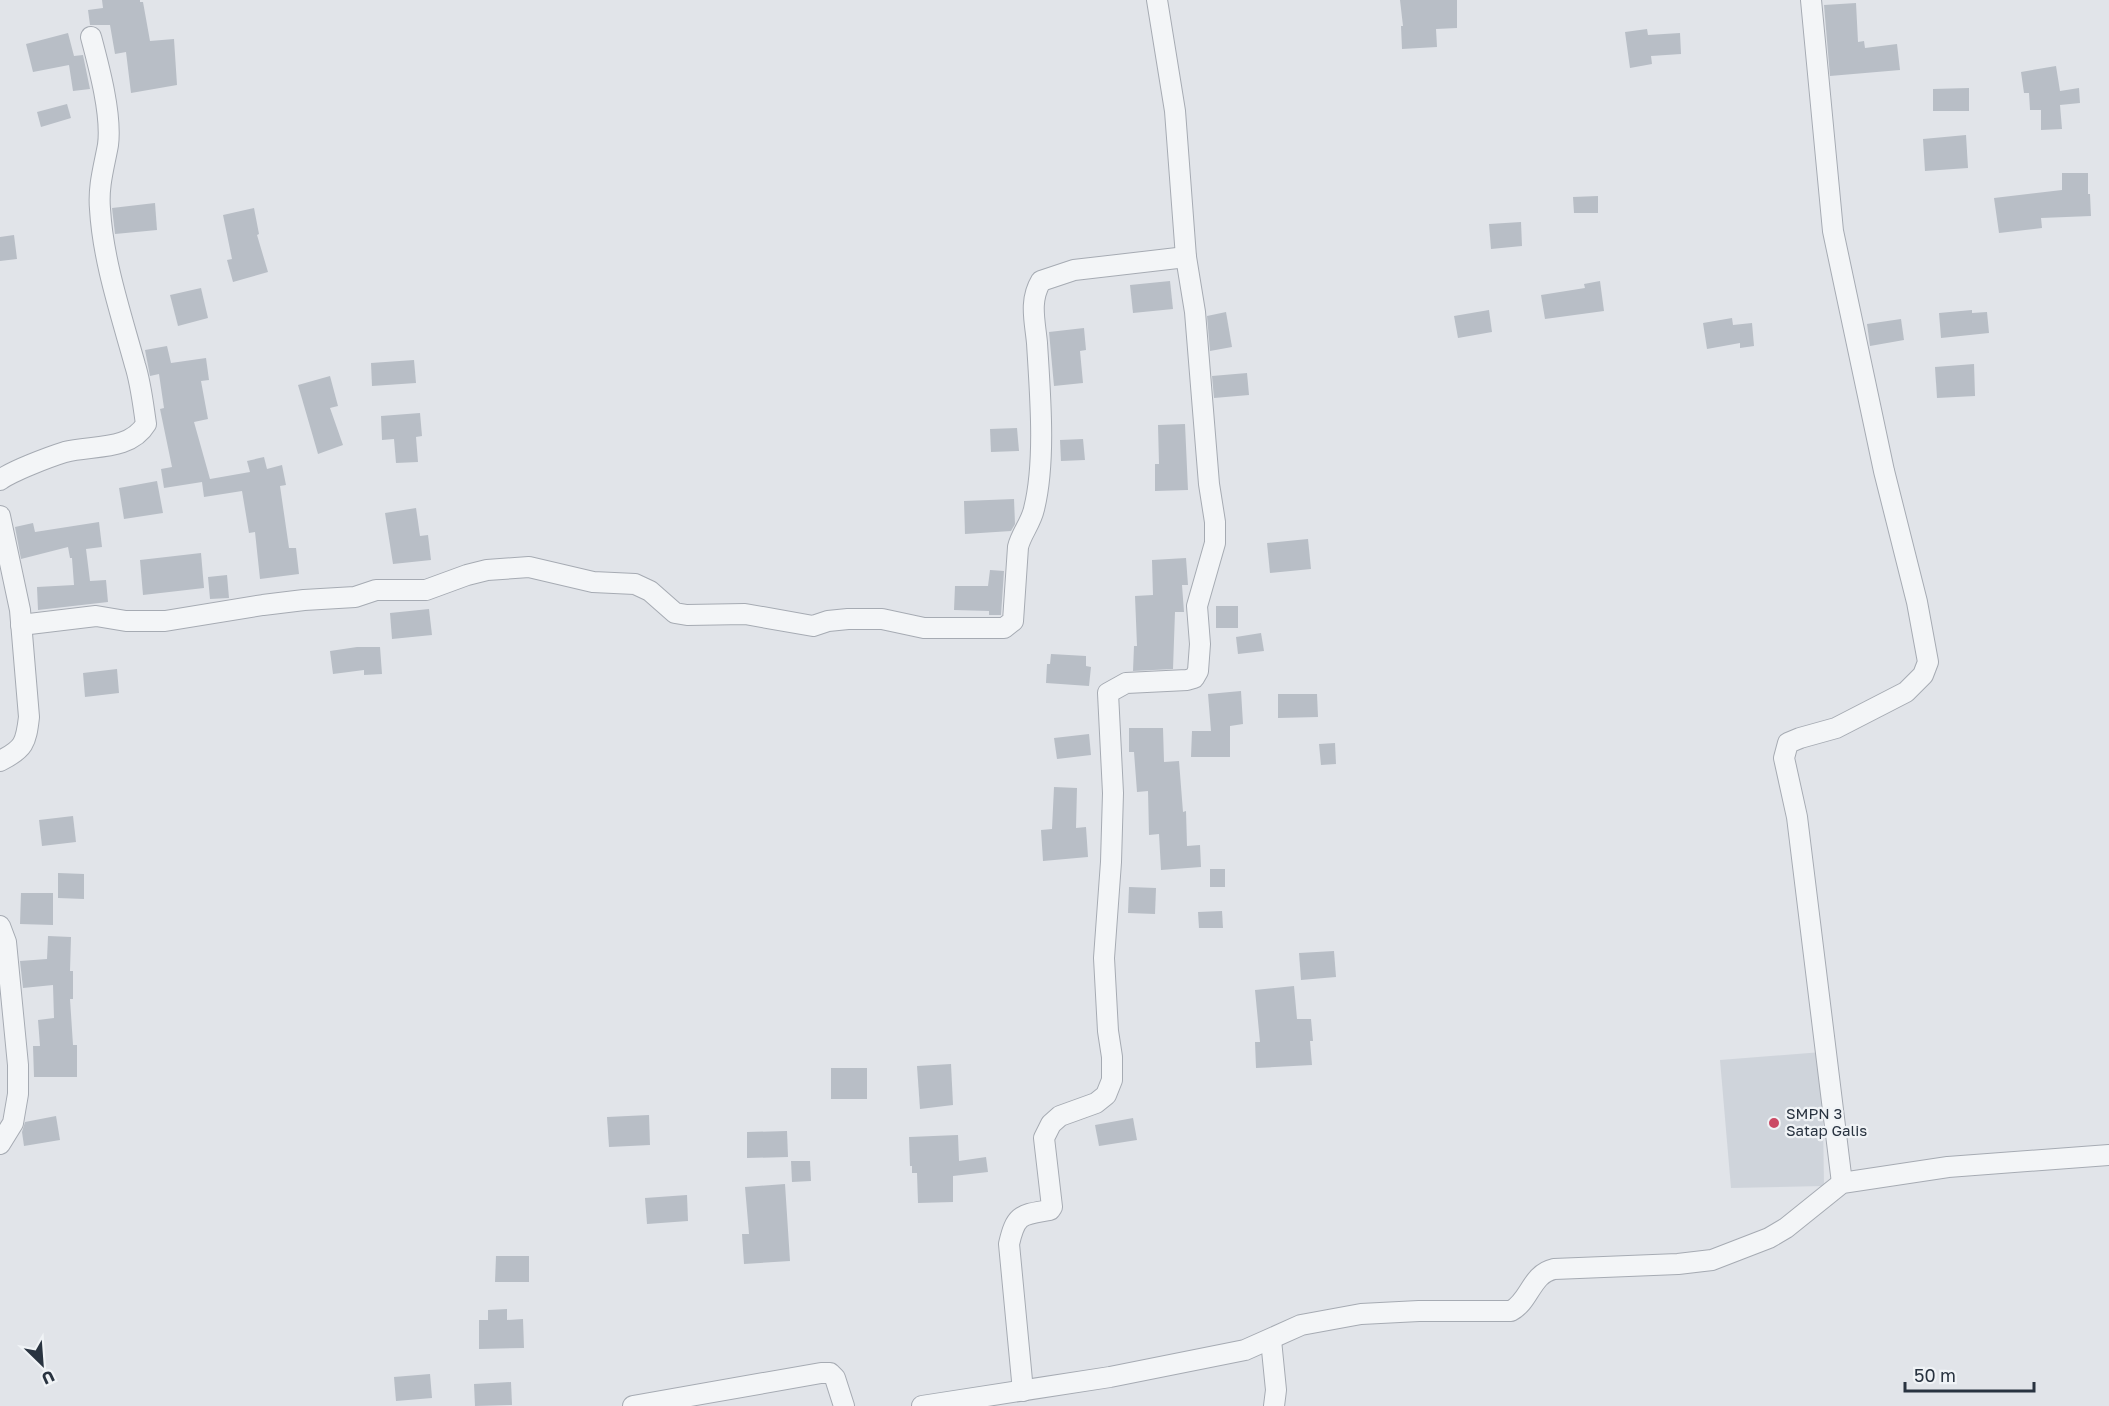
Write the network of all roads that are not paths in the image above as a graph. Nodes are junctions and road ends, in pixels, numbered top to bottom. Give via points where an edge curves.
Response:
1 (1157, 0) edge
2 (1811, 0) edge
3 (91, 37) dead end
4 (1186, 257) junction
5 (0, 480) edge
6 (0, 516) edge
7 (21, 625) junction
8 (0, 761) edge
9 (0, 926) edge
10 (0, 1144) edge
11 (2109, 1155) edge
12 (1842, 1182) junction
13 (1271, 1340) junction
14 (1023, 1391) junction
15 (633, 1406) edge
16 (844, 1406) edge
17 (922, 1406) edge
18 (1274, 1406) edge

1 - 4 street via 1175,111
2 - 12 street via 1833,231 1928,662 1923,675 1906,692 1836,728 1788,743 1784,758 1797,817
3 - 5 street via 108,125 99,208 146,423 134,438 64,452
4 - 7 street via 1074,270 1041,280 1035,291 1039,472 1034,509 1018,548 1013,621 1004,628 924,628 882,619 828,621 813,626 745,614 687,615 675,613 650,591 635,584 593,582 529,567 487,570 426,590 376,590 355,597 263,605 165,621 96,616
4 - 14 street via 1215,522 1215,543 1197,606 1198,671 1187,680 1126,683 1108,693 1113,793 1104,958 1112,1080 1106,1095 1096,1103 1060,1116 1051,1124 1044,1138 1052,1207 1024,1214 1012,1232 1009,1244
6 - 7 street
7 - 8 street via 27,734 16,753
9 - 10 street via 6,942 18,1094 13,1123
11 - 12 street via 1948,1167
12 - 13 street via 1786,1228 1712,1260 1554,1269 1539,1276 1511,1311 1361,1314 1301,1325
13 - 14 street via 1245,1350
13 - 18 street
14 - 17 street
15 - 16 street via 830,1373

